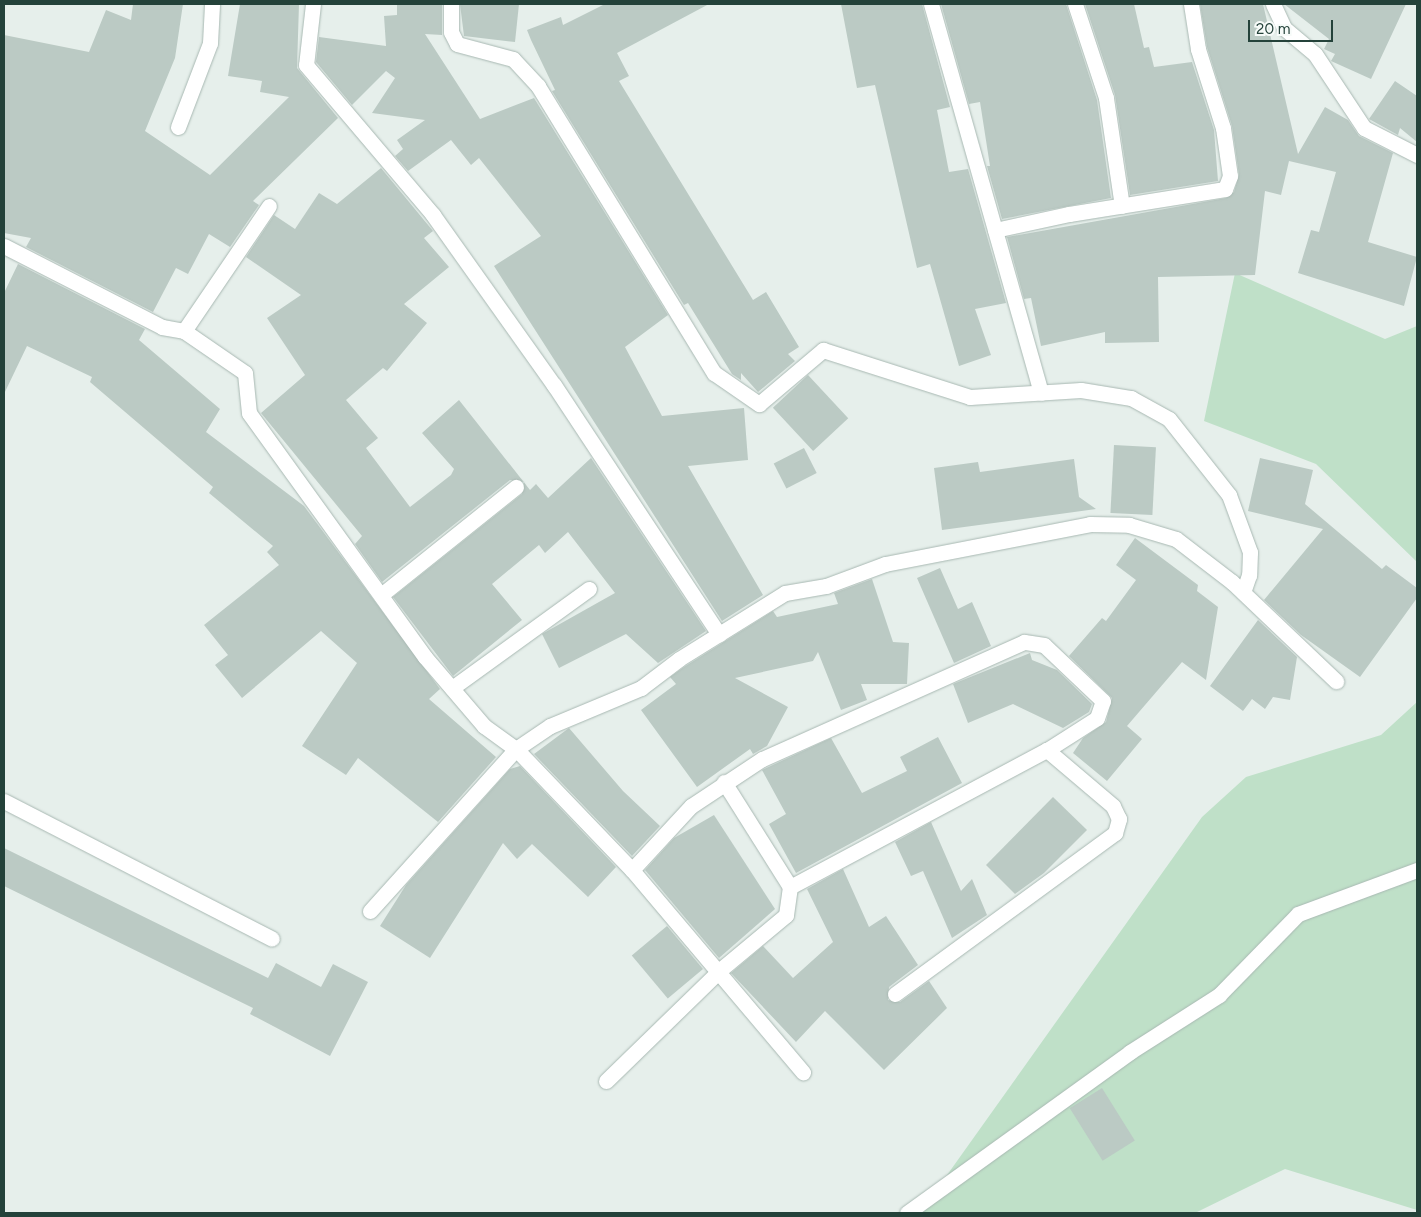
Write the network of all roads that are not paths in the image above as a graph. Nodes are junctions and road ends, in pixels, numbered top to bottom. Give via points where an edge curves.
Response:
1 (212, 4) edge
2 (313, 4) edge
3 (451, 4) edge
4 (931, 4) edge
5 (1075, 4) edge
6 (1191, 4) edge
7 (1273, 4) edge
8 (178, 127) dead end
9 (1417, 155) edge
10 (269, 206) dead end
11 (1122, 206) junction
12 (995, 230) junction
13 (4, 246) edge
14 (184, 331) junction
15 (1041, 393) junction
16 (516, 487) dead end
17 (590, 589) dead end
18 (1242, 592) junction
19 (381, 595) junction
20 (719, 634) junction
21 (1336, 681) dead end
22 (452, 688) junction
23 (516, 749) junction
24 (1047, 750) junction
25 (724, 782) junction
26 (4, 801) edge
27 (632, 870) junction
28 (1417, 870) edge
29 (790, 887) junction
30 (370, 911) dead end
31 (272, 939) dead end
32 (720, 970) junction
33 (895, 994) dead end
34 (803, 1072) dead end
35 (606, 1080) dead end
36 (907, 1213) edge

1 - 8 street via 210,43
2 - 20 street via 306,65 438,223 554,385
3 - 15 street via 454,41 471,51 513,59 532,78 714,373 759,404 823,350 970,397
4 - 12 street
5 - 11 street via 1106,98
6 - 11 street via 1198,49 1222,128 1228,184 1225,189
7 - 9 street via 1284,28 1315,54 1364,128
10 - 14 street
11 - 12 street
12 - 15 street
13 - 14 street via 162,327
14 - 19 street via 245,373 249,413
15 - 18 street via 1108,393 1131,398 1169,418 1230,496 1250,552 1249,576
16 - 19 street
17 - 22 street
18 - 20 street via 1176,539 1129,525 1090,524 884,564 826,586 785,593
18 - 21 street
19 - 22 street
20 - 23 street via 641,688 550,726
22 - 23 street via 484,726
23 - 27 street
23 - 30 street
24 - 25 street via 1097,718 1104,701 1050,649 1031,641 762,759
24 - 29 street
24 - 33 street via 1113,806 1119,819 1115,833
25 - 27 street via 691,806
25 - 29 street
26 - 31 street
27 - 32 street
28 - 36 street via 1298,914 1219,995 1130,1052
29 - 32 street via 786,916
32 - 34 street
32 - 35 street

